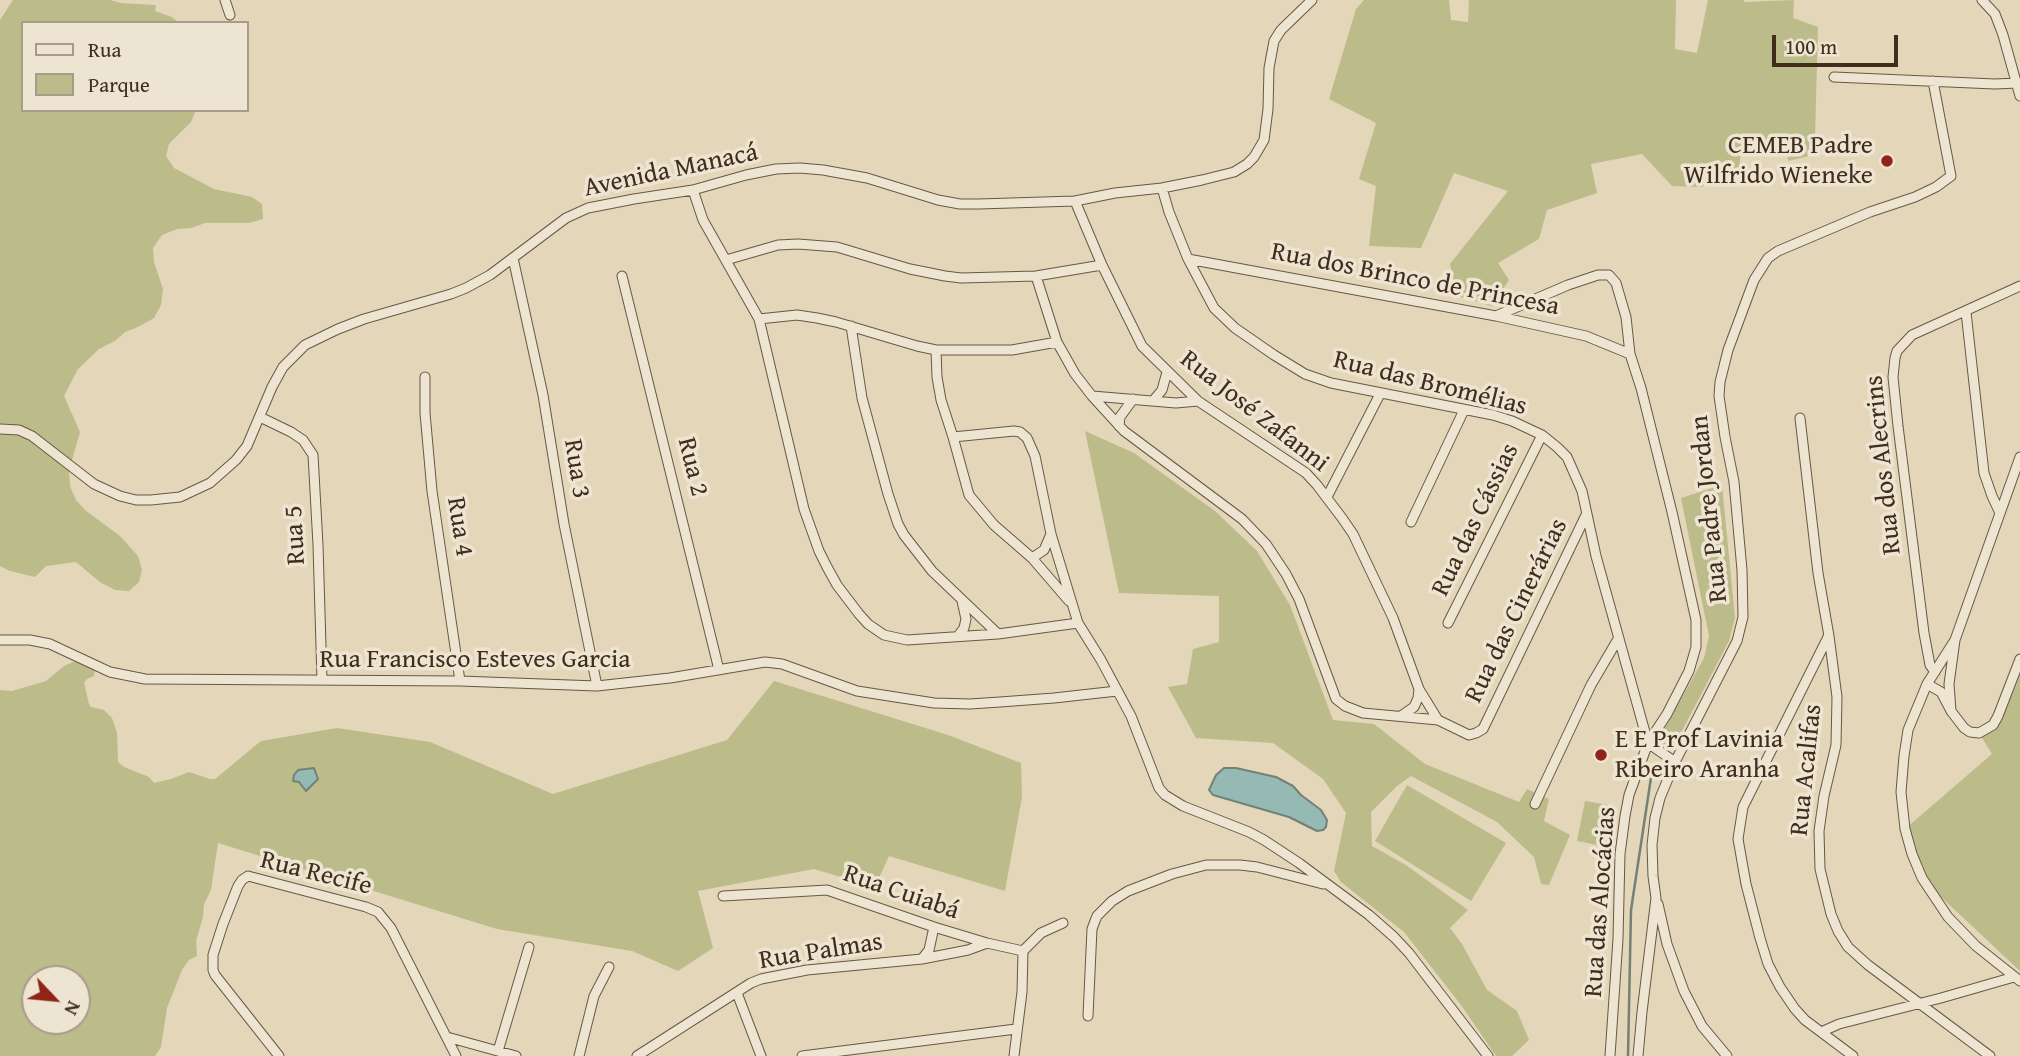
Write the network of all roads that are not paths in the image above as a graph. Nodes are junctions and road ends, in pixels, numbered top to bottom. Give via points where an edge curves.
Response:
1 (225, 0) edge
2 (1312, 0) edge
3 (1982, 0) edge
4 (230, 15) dead end
5 (1834, 77) dead end
6 (1933, 81) junction
7 (2017, 83) junction
8 (2020, 96) edge
9 (1162, 188) junction
10 (693, 190) junction
11 (1075, 201) junction
12 (513, 258) junction
13 (1188, 259) junction
14 (726, 260) junction
15 (1102, 265) junction
16 (622, 276) dead end
17 (1036, 276) junction
18 (2020, 286) edge
19 (1966, 312) junction
20 (1496, 316) junction
21 (760, 319) junction
22 (851, 326) junction
23 (1057, 342) junction
24 (936, 350) junction
25 (1630, 354) junction
26 (1167, 372) junction
27 (425, 377) dead end
28 (1380, 394) junction
29 (1092, 396) junction
30 (1133, 399) junction
31 (1153, 401) junction
32 (1198, 401) junction
33 (1464, 410) junction
34 (260, 417) junction
35 (1800, 418) dead end
36 (1119, 426) junction
37 (0, 429) edge
38 (1542, 435) junction
39 (953, 437) junction
40 (2020, 457) edge
41 (1327, 497) junction
42 (2000, 512) junction
43 (1587, 514) junction
44 (1411, 522) dead end
45 (1051, 534) junction
46 (1032, 558) junction
47 (962, 600) junction
48 (1070, 603) junction
49 (1078, 623) junction
50 (1448, 623) dead end
51 (998, 634) junction
52 (958, 636) junction
53 (1829, 636) junction
54 (1618, 639) junction
55 (0, 640) edge
56 (1955, 640) junction
57 (2020, 659) edge
58 (719, 670) junction
59 (1935, 672) junction
60 (321, 680) junction
61 (460, 681) junction
62 (1927, 684) junction
63 (597, 686) junction
64 (1419, 689) junction
65 (1117, 691) junction
66 (1951, 711) junction
67 (1401, 716) junction
68 (1438, 720) junction
69 (1648, 743) junction
70 (1675, 762) junction
71 (1535, 804) dead end
72 (1328, 886) junction
73 (723, 896) dead end
74 (1656, 898) junction
75 (1063, 923) dead end
76 (934, 927) junction
77 (988, 943) junction
78 (1667, 944) junction
79 (1650, 946) junction
80 (529, 947) dead end
81 (1023, 951) junction
82 (922, 959) junction
83 (609, 967) dead end
84 (2017, 979) edge
85 (737, 993) junction
86 (1920, 1003) junction
87 (1088, 1016) dead end
88 (1016, 1029) junction
89 (1821, 1032) junction
90 (447, 1037) junction
91 (498, 1051) junction
92 (279, 1056) edge
93 (456, 1056) edge
94 (516, 1056) edge
95 (579, 1056) edge
96 (637, 1056) edge
97 (761, 1056) edge
98 (802, 1056) edge
99 (1014, 1056) edge
100 (1488, 1056) edge
101 (1610, 1056) edge
102 (1638, 1056) edge
103 (1727, 1056) edge
104 (1853, 1056) edge
105 (1990, 1056) edge

1 - 4 street
2 - 9 street, Avenida Manacá via 1274,41 1261,149 1234,172
3 - 7 street via 1995,14
5 - 6 street
6 - 7 street
6 - 70 street, Rua Padre Jordan via 1951,176 1915,197 1778,251 1754,280 1720,382 1734,482 1742,626
7 - 8 street
9 - 11 street, Avenida Manacá
9 - 13 street, Rua das Bromélias
10 - 11 street, Avenida Manacá via 746,175 800,168 867,178 960,204
10 - 12 street, Avenida Manacá via 588,208
10 - 14 street via 703,220
11 - 15 street, Rua José Zafanni
12 - 34 street, Avenida Manacá via 466,288 364,319 305,345 283,367
12 - 63 street, Rua 3
13 - 20 street, Rua dos Brinco de Princesa
13 - 28 street, Rua das Bromélias via 1214,308 1265,350 1305,374
14 - 17 street via 778,245 820,245 945,276
14 - 21 street
15 - 17 street
15 - 26 street, Rua José Zafanni via 1142,346
16 - 58 street, Rua 2
17 - 23 street
18 - 19 street, Rua dos Alecrins
19 - 42 street via 1984,473
19 - 59 street, Rua dos Alecrins via 1912,335 1897,351 1893,365 1924,633
20 - 25 street, Rua dos Brinco de Princesa via 1586,336
20 - 25 street via 1605,274 1612,278 1620,296
21 - 22 street via 797,316
21 - 52 street via 804,509 837,585 868,624 884,635 907,640
22 - 24 street
22 - 47 street via 862,398 894,514 915,550
23 - 24 street via 1012,350
23 - 29 street
24 - 39 street via 941,400
25 - 69 street, Rua das Alocácias via 1672,512 1697,635 1689,671
26 - 31 street
26 - 32 street, Rua José Zafanni
27 - 61 street, Rua 4 via 431,480
28 - 33 street, Rua das Bromélias
28 - 41 street
29 - 30 street
29 - 36 street
30 - 31 street
30 - 36 street
31 - 32 street
32 - 41 street, Rua José Zafanni via 1306,474
33 - 38 street, Rua das Bromélias via 1512,421
33 - 44 street
34 - 37 street, Avenida Manacá via 247,446 225,471 195,492 165,500 120,496 94,484 32,436
34 - 60 street, Rua 5 via 297,436 313,455
35 - 53 street, Rua Acalifas
36 - 67 street via 1242,519 1266,544 1299,599 1336,699 1363,713
38 - 43 street, Rua das Bromélias via 1567,457
38 - 50 street, Rua das Cássias
39 - 45 street via 1014,431 1024,435 1035,456
39 - 46 street via 969,495 994,525
40 - 42 street
41 - 64 street, Rua José Zafanni via 1353,534 1393,618
42 - 56 street
43 - 54 street, Rua das Bromélias
43 - 68 street, Rua das Cinerárias via 1486,725 1469,735
45 - 46 street via 1046,547
45 - 48 street
46 - 48 street
47 - 51 street
47 - 52 street via 965,623
48 - 49 street
49 - 51 street
49 - 65 street
51 - 52 street
53 - 86 street, Rua Acalifas via 1838,721 1821,818 1824,890 1848,947
53 - 89 street via 1743,807 1738,839 1768,964 1795,1009
54 - 69 street, Rua das Bromélias
54 - 71 street
55 - 60 street, Rua Francisco Esteves Garcia via 50,644 110,672 145,679
56 - 59 street
56 - 66 street via 1949,684
57 - 66 street via 1998,716 1987,730 1967,731
58 - 63 street, Rua Francisco Esteves Garcia
58 - 65 street, Rua Francisco Esteves Garcia via 772,662 858,691 953,704
59 - 62 street
60 - 61 street, Rua Francisco Esteves Garcia
61 - 63 street, Rua Francisco Esteves Garcia
62 - 66 street via 1941,692
62 - 84 street via 1908,730 1903,765 1901,804 1912,854 1948,917
64 - 67 street via 1414,707
64 - 68 street, Rua José Zafanni
65 - 72 street via 1165,796 1249,832
67 - 68 street
69 - 70 street
69 - 101 street, Rua das Alocácias via 1629,795 1621,836
70 - 74 street, Rua Padre Jordan via 1653,830
72 - 87 street via 1257,867 1206,864 1128,891 1097,916 1092,929
72 - 100 street via 1395,937
73 - 76 street, Rua Cuiabá via 827,890
74 - 78 street
74 - 79 street, Rua Padre Jordan
75 - 81 street via 1041,933
76 - 77 street, Rua Cuiabá
76 - 82 street
77 - 81 street, Rua Cuiabá
77 - 82 street, Rua Palmas
78 - 79 street
78 - 103 street via 1702,1026
79 - 102 street, Rua Padre Jordan
80 - 91 street
81 - 88 street
82 - 85 street, Rua Palmas via 785,974 761,979
83 - 95 street via 594,996
84 - 86 street
85 - 96 street, Rua Palmas
85 - 97 street
86 - 89 street
86 - 105 street, Rua Acalifas
88 - 98 street
88 - 99 street
89 - 104 street
90 - 91 street
90 - 92 street, Rua Recife via 391,928 378,912 248,876 237,886 213,955 213,970
90 - 93 street, Rua Recife
91 - 94 street

